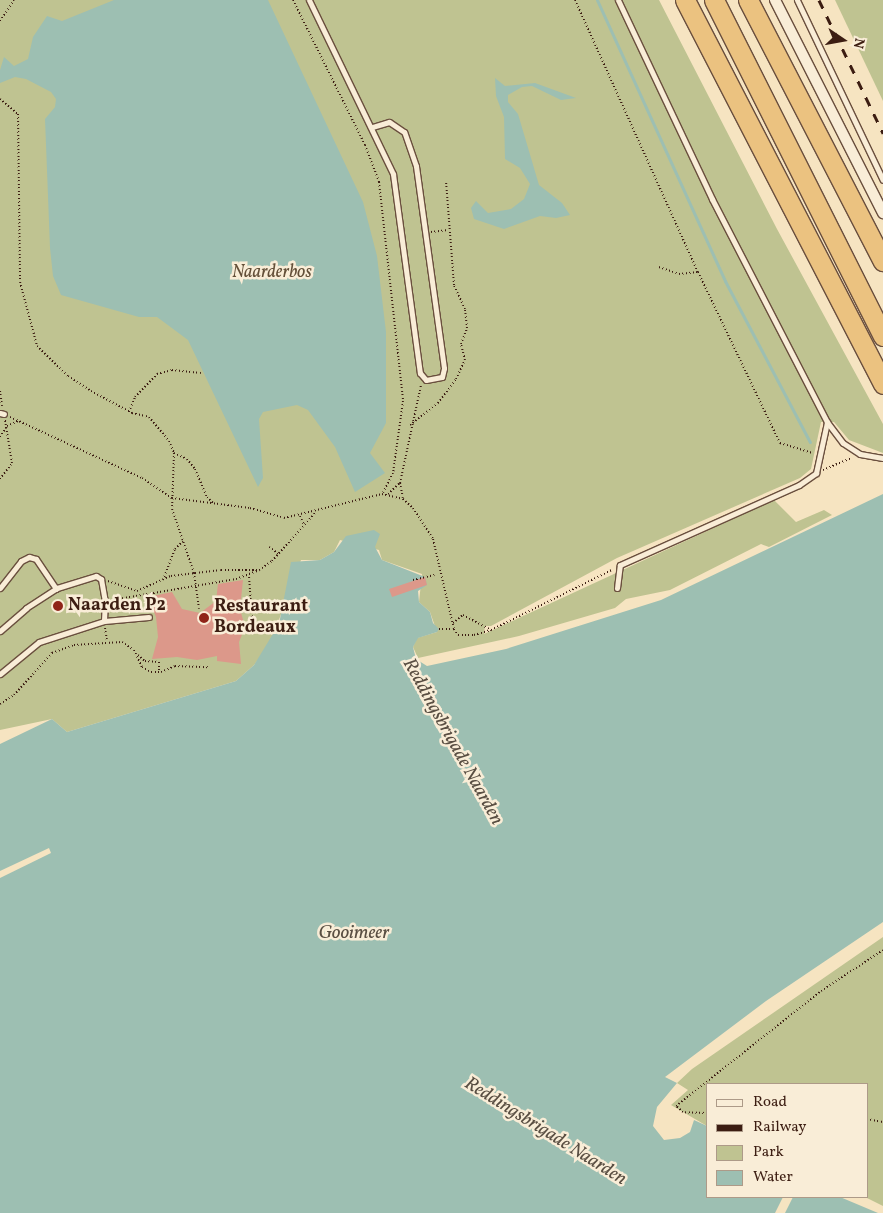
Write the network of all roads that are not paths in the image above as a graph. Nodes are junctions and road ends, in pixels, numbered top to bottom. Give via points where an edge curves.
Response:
1 (309, 0) edge
2 (618, 0) edge
3 (685, 0) edge
4 (714, 0) edge
5 (748, 0) edge
6 (775, 0) edge
7 (797, 0) edge
8 (373, 127) junction
9 (883, 180) edge
10 (883, 213) edge
11 (883, 261) edge
12 (883, 336) edge
13 (883, 384) edge
14 (827, 422) junction
15 (883, 458) edge
16 (0, 588) edge
17 (617, 588) dead end
18 (56, 589) junction
19 (149, 617) dead end
20 (104, 621) junction
21 (0, 631) edge
22 (0, 674) edge

1 - 8 lane
2 - 14 lane via 712,198
3 - 13 highway
4 - 12 highway
5 - 11 highway
6 - 10 street
7 - 9 lane
8 - 8 lane via 393,174 420,373 426,380 442,377 444,368 416,166 404,132 389,122
14 - 15 lane via 843,443 860,454
14 - 17 lane via 816,474 800,485 620,565
16 - 18 lane via 21,561 29,557 36,560
18 - 20 lane via 96,576 100,579 105,602
18 - 21 lane via 26,608
19 - 20 lane
20 - 22 lane via 39,642

